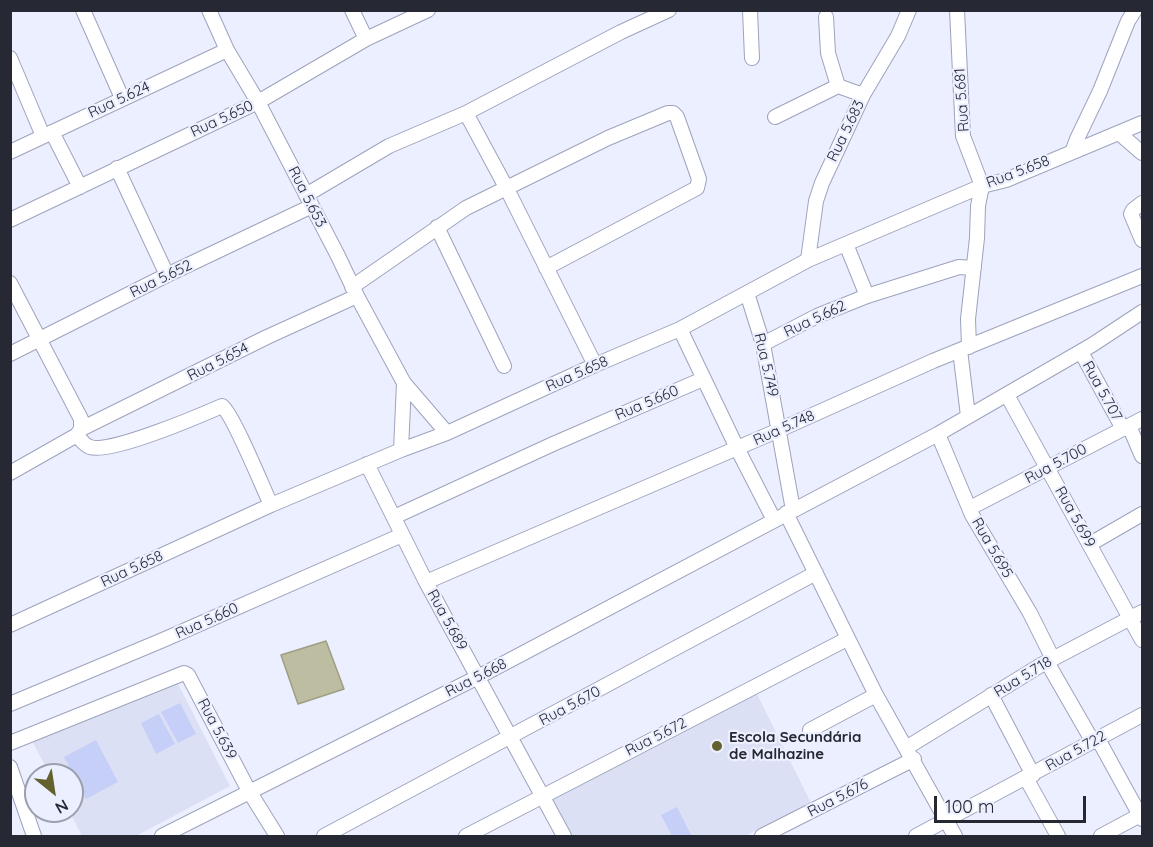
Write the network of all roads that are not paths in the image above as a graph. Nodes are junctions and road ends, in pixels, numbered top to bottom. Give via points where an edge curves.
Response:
1 (83, 10) edge
2 (209, 10) edge
3 (352, 10) edge
4 (428, 10) edge
5 (669, 10) edge
6 (750, 10) edge
7 (909, 10) edge
8 (957, 10) edge
9 (1135, 10) edge
10 (826, 17) dead end
11 (366, 39) junction
12 (227, 50) junction
13 (10, 58) edge
14 (752, 58) dead end
15 (838, 86) junction
16 (863, 95) junction
17 (122, 98) junction
18 (258, 102) junction
19 (466, 113) junction
20 (774, 117) dead end
21 (1143, 123) edge
22 (48, 134) junction
23 (1120, 134) junction
24 (1073, 150) junction
25 (10, 152) edge
26 (1143, 153) edge
27 (117, 168) junction
28 (982, 186) junction
29 (80, 187) junction
30 (507, 189) junction
31 (309, 200) junction
32 (1143, 203) edge
33 (10, 220) edge
34 (437, 227) junction
35 (1143, 240) edge
36 (846, 244) junction
37 (808, 260) junction
38 (546, 268) junction
39 (974, 268) junction
40 (167, 275) junction
41 (1143, 276) edge
42 (10, 283) edge
43 (355, 291) junction
44 (747, 293) junction
45 (867, 296) junction
46 (1143, 312) edge
47 (680, 329) junction
48 (39, 341) junction
49 (763, 344) junction
50 (965, 348) junction
51 (1081, 352) junction
52 (10, 354) edge
53 (595, 365) junction
54 (504, 366) dead end
55 (703, 379) junction
56 (404, 383) junction
57 (1007, 395) junction
58 (968, 416) junction
59 (1143, 420) edge
60 (80, 428) junction
61 (1126, 428) junction
62 (779, 430) junction
63 (447, 433) junction
64 (938, 434) junction
65 (737, 448) junction
66 (401, 450) junction
67 (1143, 456) edge
68 (367, 464) junction
69 (1049, 468) junction
70 (10, 473) edge
71 (271, 505) junction
72 (970, 508) junction
73 (784, 514) junction
74 (1143, 514) edge
75 (394, 517) junction
76 (402, 535) junction
77 (1090, 544) junction
78 (816, 573) junction
79 (426, 582) junction
80 (1137, 615) edge
81 (10, 626) edge
82 (847, 639) junction
83 (1143, 640) edge
84 (1050, 660) junction
85 (478, 677) junction
86 (876, 694) junction
87 (991, 695) junction
88 (10, 704) edge
89 (1143, 715) edge
90 (810, 730) dead end
91 (511, 738) junction
92 (1096, 740) junction
93 (10, 743) edge
94 (910, 754) junction
95 (10, 767) edge
96 (1029, 776) junction
97 (249, 791) junction
98 (542, 796) junction
99 (1142, 816) edge
100 (947, 820) junction
101 (34, 837) edge
102 (162, 837) edge
103 (277, 837) edge
104 (324, 837) edge
105 (466, 837) edge
106 (564, 837) edge
107 (762, 837) edge
108 (915, 837) edge
109 (955, 837) edge
110 (1058, 837) edge
111 (1101, 837) edge

1 - 17 street
2 - 12 street, Rua 5.653
3 - 11 street
4 - 11 street, Rua 5.650
5 - 19 street, Rua 5.652
6 - 14 street
7 - 16 street, Rua 5.683
8 - 28 street, Rua 5.681 via 963,136
9 - 24 street
10 - 15 street via 828,53
11 - 18 street, Rua 5.650
12 - 17 street, Rua 5.624
12 - 18 street, Rua 5.653
13 - 22 street
15 - 16 street
15 - 20 street
16 - 37 street, Rua 5.683 via 816,201
17 - 22 street, Rua 5.624
18 - 27 street, Rua 5.650
18 - 31 street, Rua 5.653
19 - 30 street
19 - 31 street, Rua 5.652 via 389,146
21 - 23 street, Rua 5.658
22 - 25 street, Rua 5.624
22 - 29 street
23 - 24 street, Rua 5.658
23 - 26 street
24 - 28 street, Rua 5.658 via 1006,180
27 - 29 street, Rua 5.650
27 - 40 street
28 - 36 street, Rua 5.658
28 - 39 street
29 - 33 street, Rua 5.650
30 - 34 street, Rua 5.654
30 - 38 street
30 - 38 street, Rua 5.654 via 668,112 677,117 699,179 697,188
31 - 40 street, Rua 5.652
31 - 43 street, Rua 5.653
32 - 35 street via 1131,214
34 - 43 street, Rua 5.654
34 - 54 street
36 - 37 street, Rua 5.658
36 - 45 street
37 - 44 street, Rua 5.658
38 - 53 street
39 - 45 street, Rua 5.662 via 959,267
39 - 50 street
40 - 48 street, Rua 5.652
41 - 50 street, Rua 5.748
42 - 48 street
43 - 56 street, Rua 5.653
43 - 60 street, Rua 5.654
44 - 47 street, Rua 5.658
44 - 49 street, Rua 5.749
45 - 49 street, Rua 5.662 via 817,315
46 - 51 street
47 - 53 street, Rua 5.658
47 - 55 street
48 - 52 street, Rua 5.652
48 - 60 street
49 - 62 street, Rua 5.749
50 - 58 street
50 - 62 street, Rua 5.748
51 - 57 street
51 - 61 street, Rua 5.707
53 - 63 street, Rua 5.658
55 - 65 street
55 - 75 street, Rua 5.660
56 - 63 street, Rua 5.653
56 - 66 street
57 - 58 street
57 - 69 street, Rua 5.699
58 - 64 street
59 - 61 street, Rua 5.700
60 - 70 street, Rua 5.654
60 - 71 street via 84,444 91,448 114,445 222,406
61 - 67 street, Rua 5.707
61 - 69 street, Rua 5.700
62 - 65 street, Rua 5.748
62 - 73 street, Rua 5.749
63 - 66 street, Rua 5.658
64 - 72 street, Rua 5.695
64 - 73 street
65 - 73 street
65 - 79 street, Rua 5.748
66 - 68 street, Rua 5.658
68 - 71 street, Rua 5.658
68 - 75 street, Rua 5.689
69 - 72 street, Rua 5.700
69 - 77 street, Rua 5.699
71 - 81 street, Rua 5.658
72 - 84 street, Rua 5.695 via 1030,613
73 - 78 street
73 - 85 street, Rua 5.668
74 - 77 street
75 - 76 street, Rua 5.689
76 - 79 street, Rua 5.689
76 - 88 street, Rua 5.660
77 - 80 street, Rua 5.699
78 - 82 street
78 - 91 street, Rua 5.670
79 - 85 street, Rua 5.689
80 - 83 street, Rua 5.699
80 - 84 street, Rua 5.718
82 - 86 street
82 - 98 street, Rua 5.672
84 - 87 street, Rua 5.718
84 - 92 street, Rua 5.695
85 - 91 street, Rua 5.689
85 - 97 street, Rua 5.668
86 - 90 street
86 - 94 street
87 - 94 street, Rua 5.718
87 - 96 street
89 - 92 street, Rua 5.722
91 - 98 street, Rua 5.689
91 - 104 street, Rua 5.670
92 - 96 street, Rua 5.722
92 - 99 street
93 - 97 street, Rua 5.639 via 180,673 188,675
94 - 100 street
94 - 107 street, Rua 5.676
95 - 101 street
96 - 100 street, Rua 5.722
96 - 110 street
97 - 102 street, Rua 5.668
97 - 103 street, Rua 5.639
98 - 105 street, Rua 5.672
98 - 106 street, Rua 5.689
99 - 111 street
100 - 108 street, Rua 5.722
100 - 109 street

